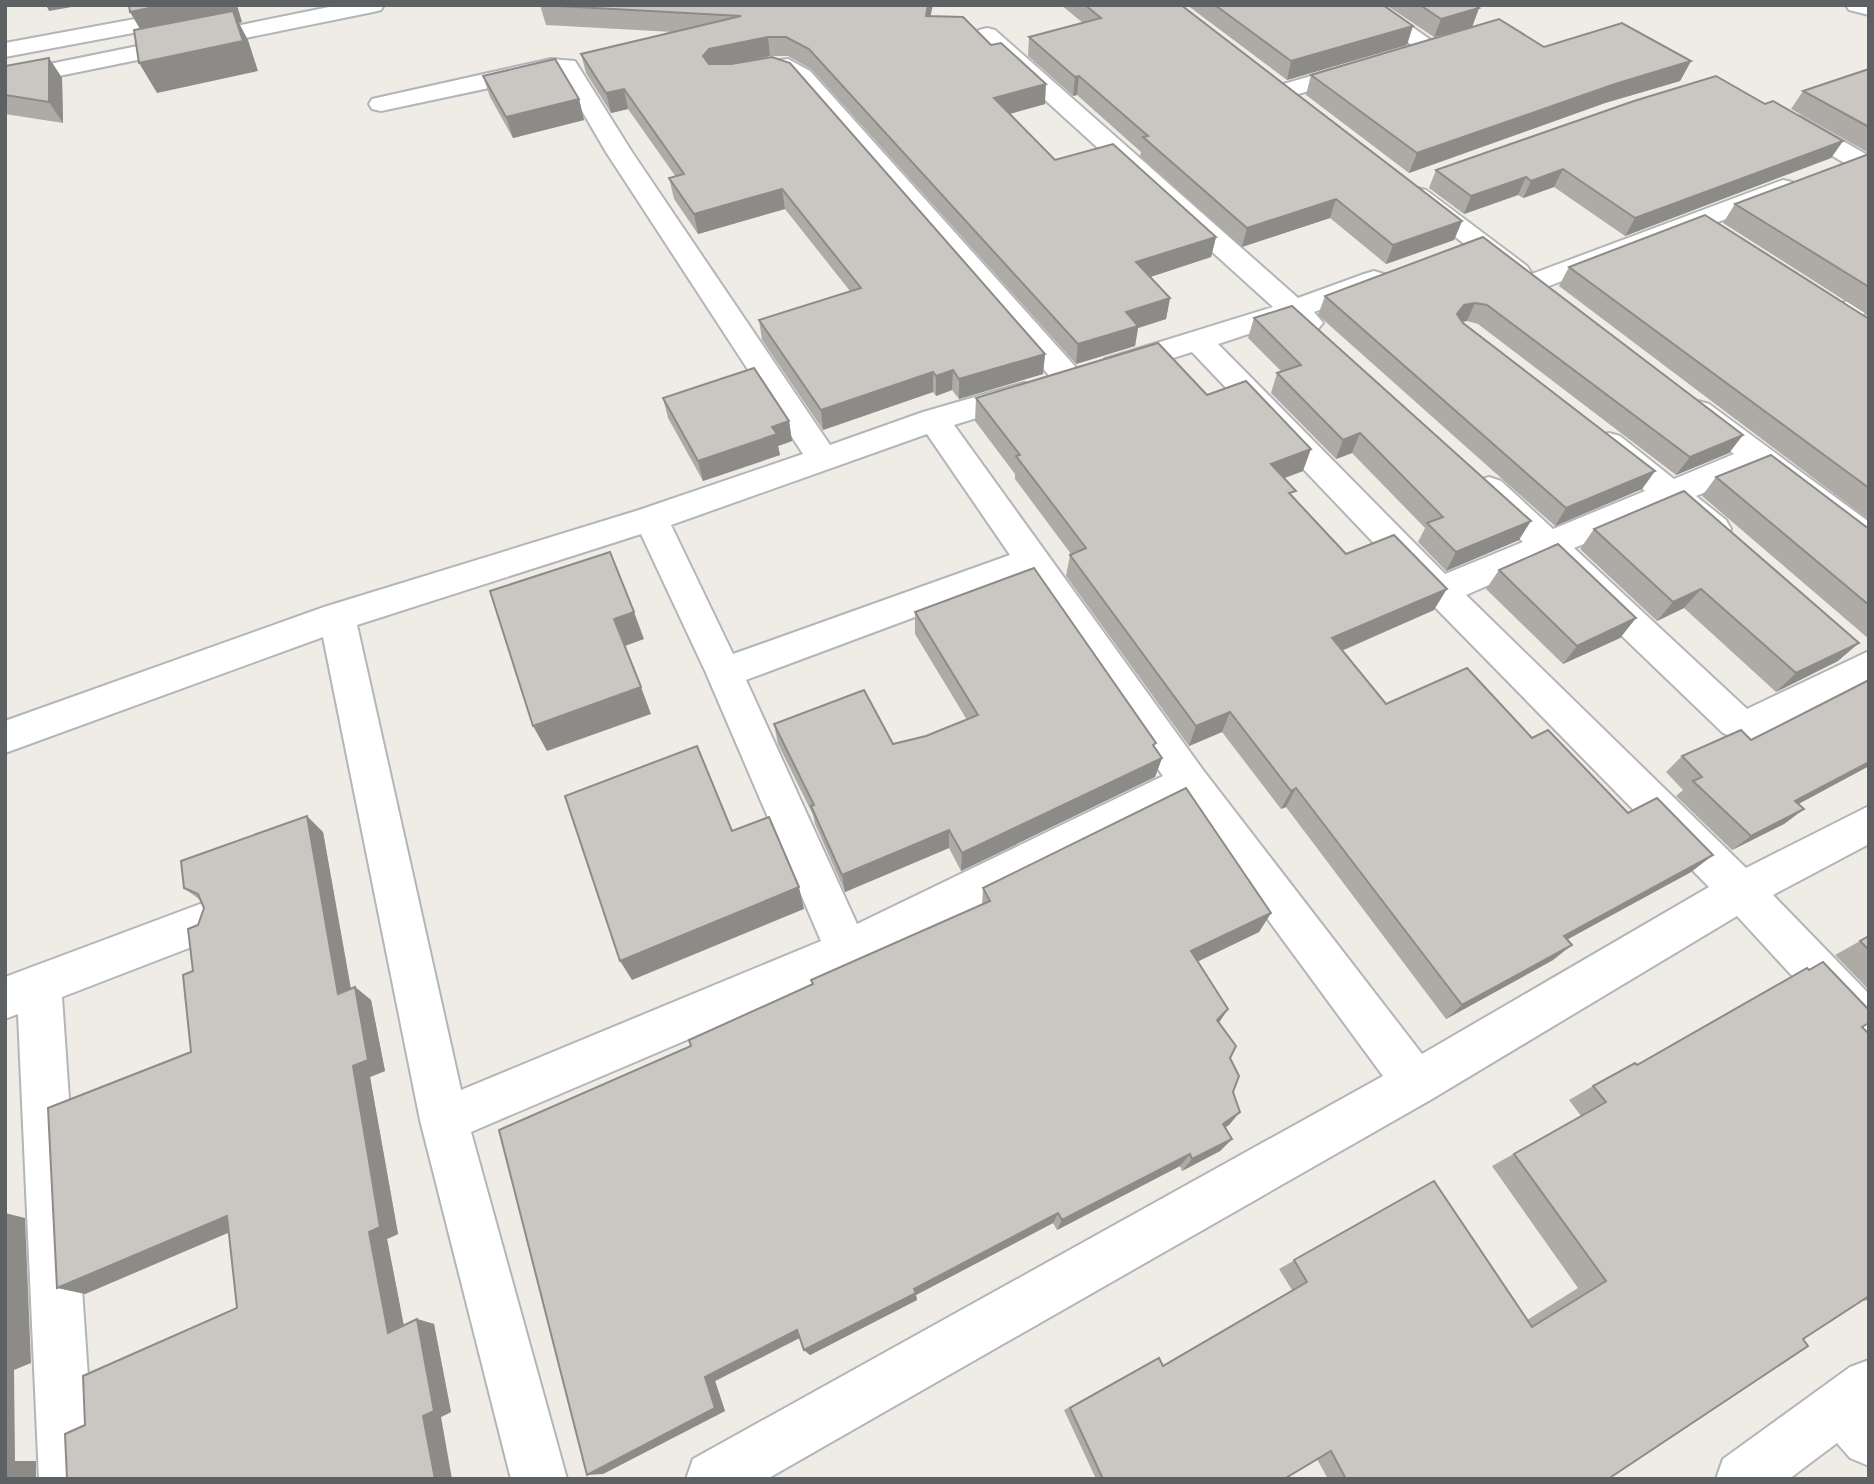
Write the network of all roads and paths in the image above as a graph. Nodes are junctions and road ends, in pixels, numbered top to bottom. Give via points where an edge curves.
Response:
1 (373, 5) edge
2 (1366, 5) edge
3 (1857, 5) edge
4 (1869, 8) edge
5 (206, 13) edge
6 (987, 35) dead end
7 (1455, 41) edge
8 (1431, 48) junction
9 (5, 50) edge
10 (1406, 55) edge
11 (1381, 62) edge
12 (734, 73) edge
13 (5, 80) edge
14 (381, 104) dead end
15 (1776, 113) edge
16 (1312, 115) edge
17 (1841, 169) edge
18 (1409, 180) edge
19 (1696, 220) junction
20 (1729, 242) edge
21 (1478, 243) junction
22 (1441, 256) edge
23 (1404, 269) edge
24 (1869, 302) edge
25 (1293, 310) junction
26 (1869, 332) edge
27 (1198, 340) junction
28 (1333, 346) edge
29 (1070, 380) junction
30 (1682, 399) edge
31 (934, 420) junction
32 (1586, 426) edge
33 (1757, 457) junction
34 (823, 459) junction
35 (1472, 473) edge
36 (1672, 494) junction
37 (651, 519) junction
38 (1861, 525) edge
39 (1551, 546) junction
40 (1734, 546) edge
41 (1033, 560) junction
42 (1440, 591) junction
43 (337, 617) junction
44 (1861, 657) edge
45 (724, 673) junction
46 (5, 737) edge
47 (1189, 782) junction
48 (1869, 824) edge
49 (1741, 891) junction
50 (200, 924) edge
51 (846, 951) junction
52 (22, 991) edge
53 (1869, 1026) edge
54 (1416, 1083) junction
55 (444, 1120) junction
56 (1860, 1411) edge
57 (67, 1479) edge
58 (539, 1479) edge
59 (713, 1479) edge
60 (1744, 1479) edge

1 - 13 street
2 - 8 street
3 - 4 street
5 - 9 street
6 - 25 street
7 - 8 street
8 - 10 street
11 - 16 street via 1271,84
12 - 29 street via 788,66 802,76
14 - 34 street via 568,66 619,152
15 - 17 street
17 - 19 street
18 - 21 street
19 - 20 street
19 - 21 street via 1544,291
21 - 22 street
23 - 25 street
24 - 26 street via 1829,306
25 - 27 street
25 - 28 street
27 - 29 street
27 - 42 street
29 - 31 street
30 - 33 street
31 - 34 street
31 - 41 street
32 - 36 street
33 - 36 street
33 - 38 street
34 - 37 street
35 - 39 street
36 - 39 street
36 - 40 street
37 - 43 street
37 - 45 street
39 - 42 street
39 - 44 street via 1744,726 1751,726
41 - 45 street
41 - 47 street
42 - 49 street
43 - 46 street
43 - 55 street
45 - 51 street
47 - 51 street
47 - 54 street
48 - 49 street
49 - 53 street
49 - 54 street
50 - 52 street
51 - 55 street
52 - 57 street
54 - 59 street
55 - 58 street
56 - 60 street

